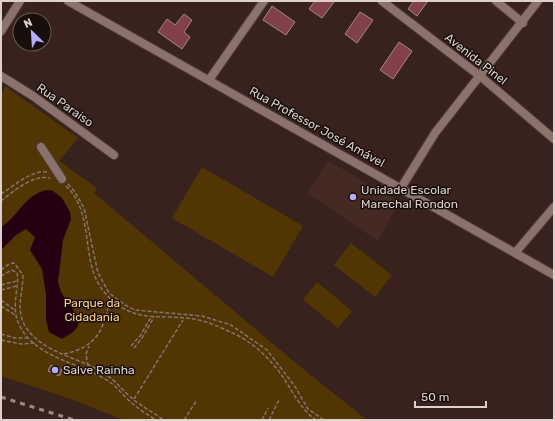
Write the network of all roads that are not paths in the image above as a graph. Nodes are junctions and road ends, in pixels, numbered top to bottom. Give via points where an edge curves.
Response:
1 (20, 1) edge
2 (68, 1) edge
3 (264, 1) edge
4 (382, 1) edge
5 (496, 1) edge
6 (538, 1) edge
7 (523, 23) junction
8 (1, 31) edge
9 (1, 76) edge
10 (480, 76) junction
11 (209, 80) junction
12 (554, 139) edge
13 (114, 155) dead end
14 (53, 176) road end
15 (63, 182) road end
16 (401, 188) junction
17 (554, 207) edge
18 (515, 253) junction
19 (554, 275) edge

1 - 8 street
2 - 11 street, Rua Professor José Amável
3 - 11 street
4 - 10 street, Avenida Pinel
5 - 7 street
6 - 7 street
7 - 10 street
9 - 13 street, Rua Paraiso
10 - 12 street, Avenida Pinel
10 - 16 street via 435,133
11 - 16 street, Rua Professor José Amável
14 - 15 street via 40,149
16 - 18 street, Rua Professor José Amável
17 - 18 street
18 - 19 street, Rua Professor José Amável

